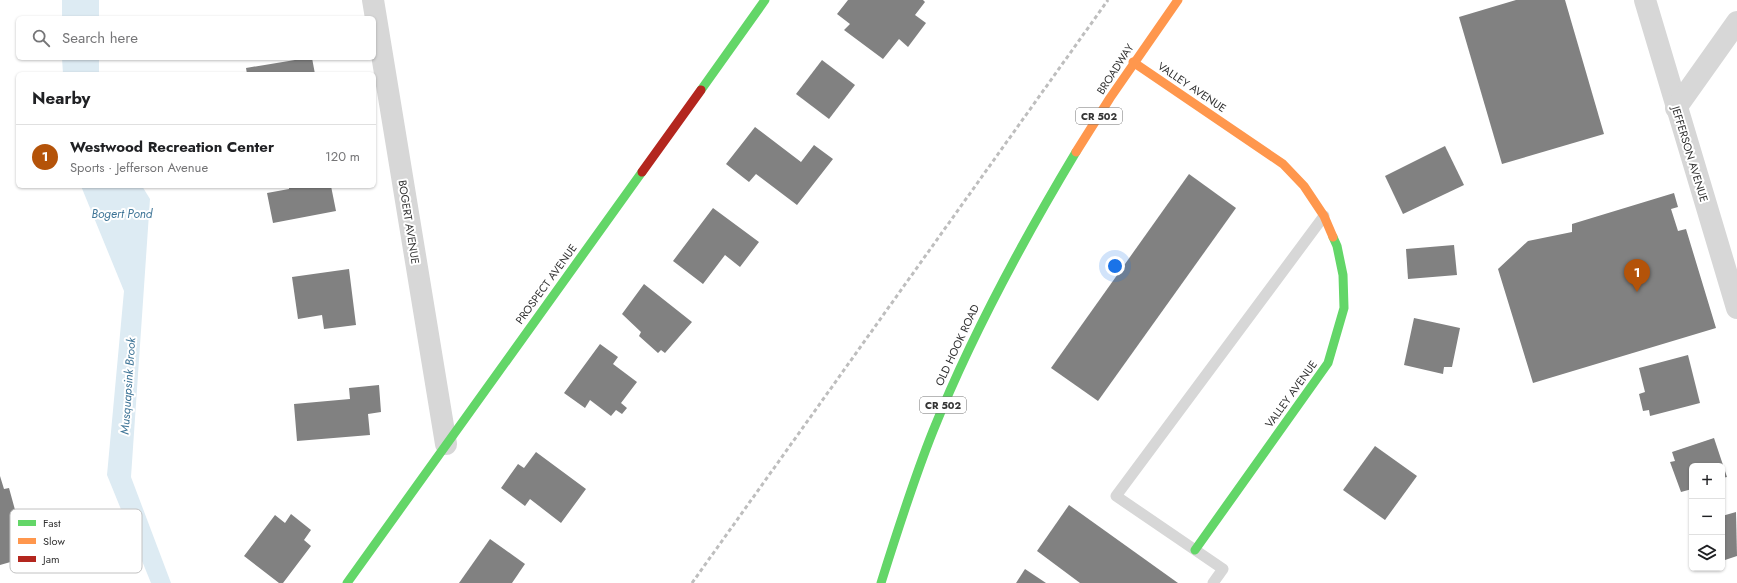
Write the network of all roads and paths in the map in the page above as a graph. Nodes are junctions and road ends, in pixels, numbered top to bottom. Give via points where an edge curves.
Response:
1 (373, 0) edge
2 (765, 0) edge
3 (1178, 0) edge
4 (1645, 0) edge
5 (376, 16) edge
6 (376, 18) edge
7 (1737, 22) edge
8 (1133, 62) junction
9 (1676, 108) junction
10 (1324, 216) junction
11 (1026, 235) joint
12 (1737, 308) edge
13 (446, 444) junction
14 (1195, 550) junction
15 (347, 583) edge
16 (881, 583) edge
17 (1213, 583) edge

1 - 5 street, BOGERT AVENUE
2 - 13 street, PROSPECT AVENUE
3 - 8 street, BROADWAY / CR 502
4 - 9 street, JEFFERSON AVENUE
6 - 13 street, BOGERT AVENUE
7 - 9 street
8 - 10 street, VALLEY AVENUE via 1283,164 1304,186
8 - 11 street, BROADWAY / CR 502
9 - 12 street, JEFFERSON AVENUE
10 - 14 street, VALLEY AVENUE via 1337,246 1344,308 1328,363
10 - 14 lane via 1116,496
11 - 16 street, OLD HOOK ROAD / CR 502 via 987,310 940,412 910,490
13 - 15 street, PROSPECT AVENUE
14 - 17 lane via 1223,569

